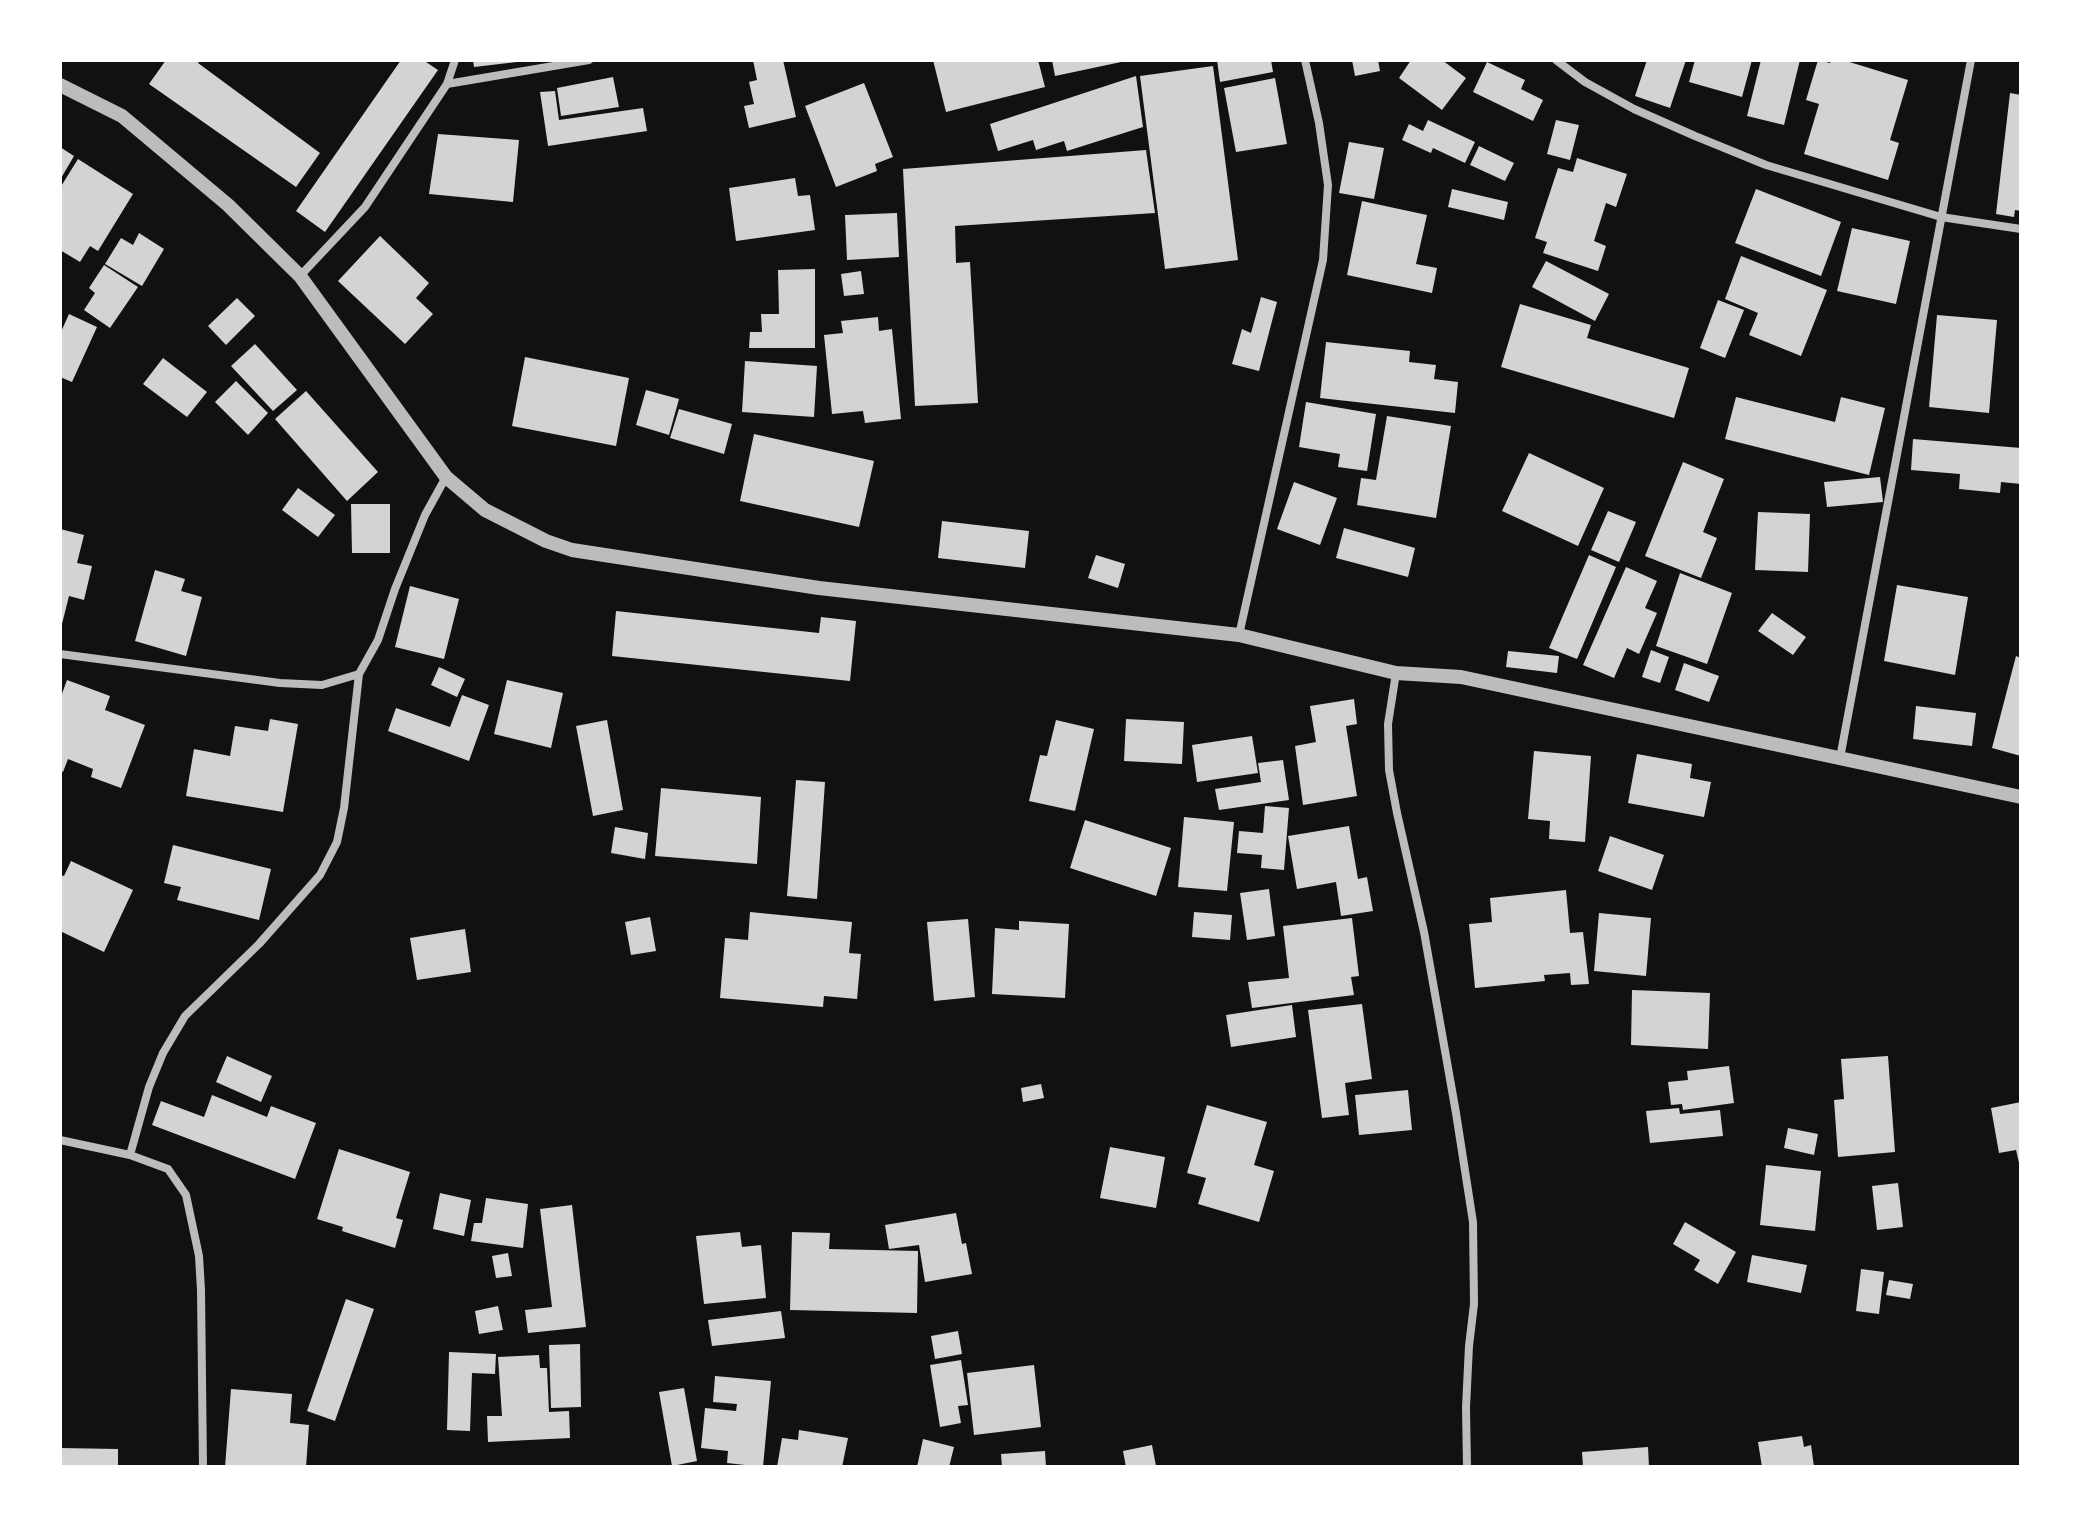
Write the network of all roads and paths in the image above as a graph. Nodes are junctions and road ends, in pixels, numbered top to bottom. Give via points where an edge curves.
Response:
1 (455, 60) edge
2 (589, 60) edge
3 (1305, 60) edge
4 (1556, 60) edge
5 (1971, 60) edge
6 (447, 84) junction
7 (60, 85) edge
8 (1941, 217) junction
9 (2021, 229) edge
10 (300, 276) junction
11 (446, 477) junction
12 (1239, 635) junction
13 (60, 654) edge
14 (1396, 673) junction
15 (359, 674) junction
16 (1840, 758) junction
17 (2021, 797) edge
18 (60, 1140) edge
19 (130, 1155) junction
20 (203, 1467) edge
21 (1467, 1467) edge

1 - 6 street
2 - 6 street
3 - 12 street via 1328,185 1323,260
4 - 8 street via 1634,109 1766,165
5 - 8 street
6 - 10 street via 365,207
7 - 10 street via 122,116 228,205
8 - 9 street
8 - 16 street
10 - 11 street
11 - 12 street via 485,510 572,550 819,588
11 - 15 street
12 - 14 street
13 - 15 street via 280,683 322,685
14 - 16 street via 1461,677
14 - 21 street via 1388,724 1389,770 1424,932 1473,1222
15 - 19 street via 337,842 320,875 185,1016 149,1087
16 - 17 street
18 - 19 street
19 - 20 street via 168,1169 186,1195 199,1256

